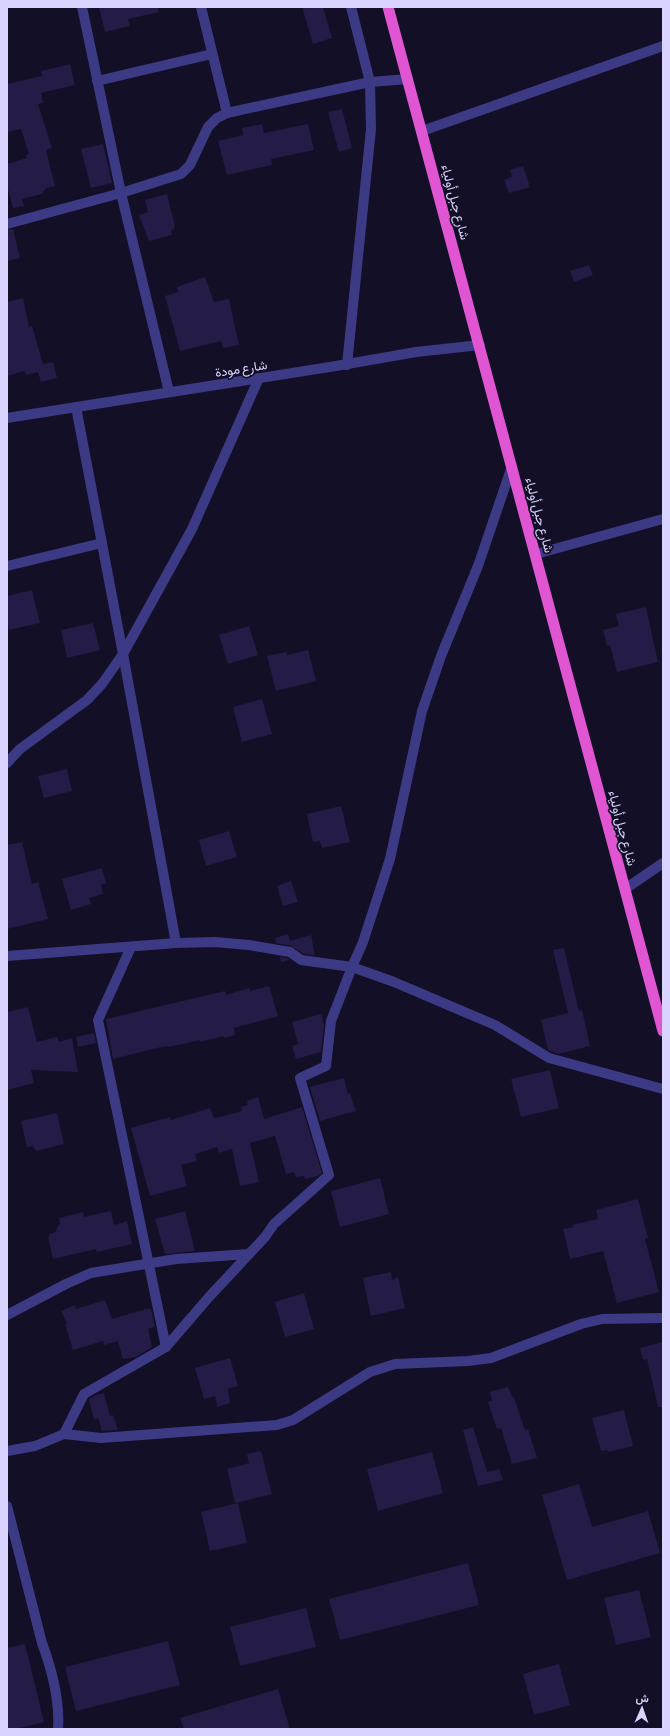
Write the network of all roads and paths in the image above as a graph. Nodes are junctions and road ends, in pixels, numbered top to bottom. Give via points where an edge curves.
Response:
1 (82, 7) edge
2 (201, 7) edge
3 (351, 7) edge
4 (388, 7) edge
5 (663, 46) edge
6 (212, 54) junction
7 (408, 79) junction
8 (97, 81) junction
9 (370, 82) junction
10 (227, 113) junction
11 (422, 131) junction
12 (121, 193) junction
13 (7, 224) edge
14 (480, 345) junction
15 (346, 364) junction
16 (259, 378) junction
17 (169, 392) junction
18 (76, 407) junction
19 (7, 418) edge
20 (512, 466) junction
21 (663, 519) edge
22 (102, 543) junction
23 (536, 554) junction
24 (7, 566) edge
25 (123, 654) junction
26 (7, 763) edge
27 (663, 863) edge
28 (625, 889) junction
29 (176, 943) junction
30 (131, 947) junction
31 (7, 956) edge
32 (352, 967) junction
33 (662, 1027) edge
34 (663, 1089) edge
35 (249, 1254) junction
36 (149, 1263) junction
37 (7, 1315) edge
38 (663, 1318) edge
39 (166, 1347) junction
40 (64, 1434) junction
41 (7, 1451) edge
42 (7, 1506) edge
43 (58, 1729) edge

1 - 8 street
2 - 6 street
3 - 9 street
4 - 7 highway, شارع جبل أولياء
5 - 11 street
6 - 8 street
6 - 10 street
7 - 9 street
7 - 11 highway, شارع جبل أولياء
8 - 12 street
9 - 10 street
9 - 15 street via 370,129
10 - 12 street via 208,126 190,165 181,174
11 - 14 highway, شارع جبل أولياء
12 - 13 street
12 - 17 street
14 - 15 street, شارع مودة via 416,352
14 - 20 highway, شارع جبل أولياء
15 - 16 street, شارع مودة
16 - 17 street, شارع مودة
16 - 25 street via 192,529
17 - 18 street, شارع مودة
18 - 19 street, شارع مودة
18 - 22 street
20 - 23 highway, شارع جبل أولياء
20 - 32 street via 478,566 441,656 422,711 390,859 363,942
21 - 23 street
22 - 24 street
22 - 25 street
23 - 28 highway, شارع جبل أولياء
25 - 26 street via 87,700 20,749
25 - 29 street
27 - 28 street
28 - 33 highway, شارع جبل أولياء
29 - 30 street
29 - 32 street via 215,942 249,945 290,952 301,960
30 - 31 street
30 - 36 street via 98,1020
32 - 34 street via 495,1025 548,1058
32 - 35 street via 331,1021 326,1066 300,1078 330,1175 274,1224
35 - 36 street
35 - 39 street
36 - 37 street via 92,1274 66,1284
36 - 39 street
38 - 40 street via 602,1319 580,1324 491,1358 468,1362 394,1364 382,1367 293,1420 277,1426 101,1438
39 - 40 street via 84,1394
40 - 41 street via 34,1446
42 - 43 street via 55,1685

